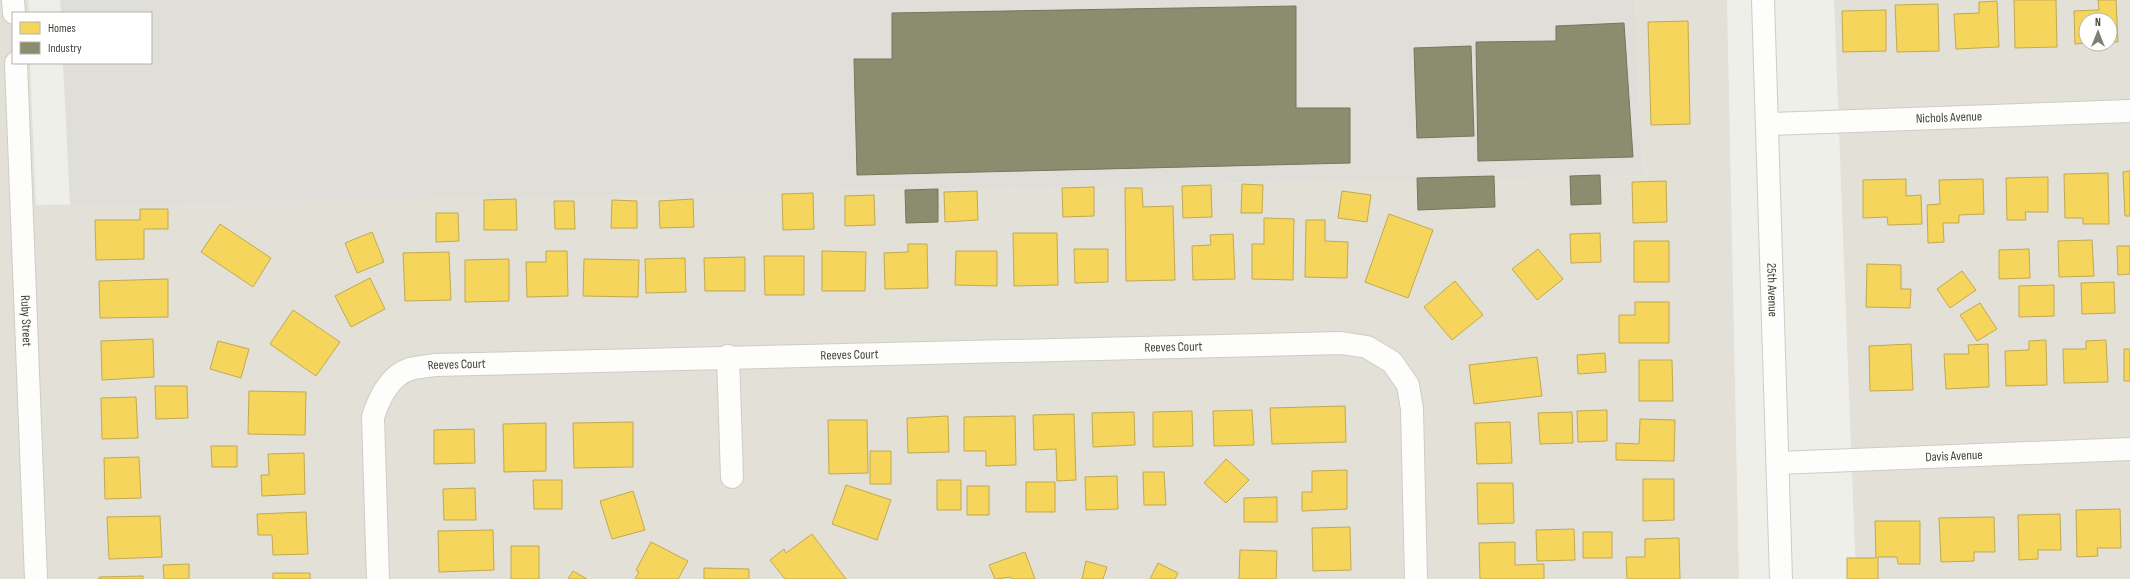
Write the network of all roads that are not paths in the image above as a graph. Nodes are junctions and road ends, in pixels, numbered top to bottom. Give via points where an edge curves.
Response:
1 (14, 0) edge
2 (1763, 0) edge
3 (14, 12) edge
4 (16, 64) edge
5 (2130, 111) edge
6 (1768, 124) junction
7 (728, 356) junction
8 (2130, 449) edge
9 (1778, 463) junction
10 (732, 477) dead end
11 (36, 579) edge
12 (378, 579) edge
13 (1416, 579) edge
14 (1781, 579) edge

1 - 3 street
2 - 6 street, 25th Avenue
4 - 11 street, Ruby Street
5 - 6 street, Nichols Avenue
6 - 9 street, 25th Avenue
7 - 10 street
7 - 12 street, Reeves Court via 435,365 409,369 392,382 379,397 373,417
7 - 13 street, Reeves Court via 1332,343 1367,347 1392,362 1408,385 1412,409
8 - 9 street, Davis Avenue
9 - 14 street, 25th Avenue

